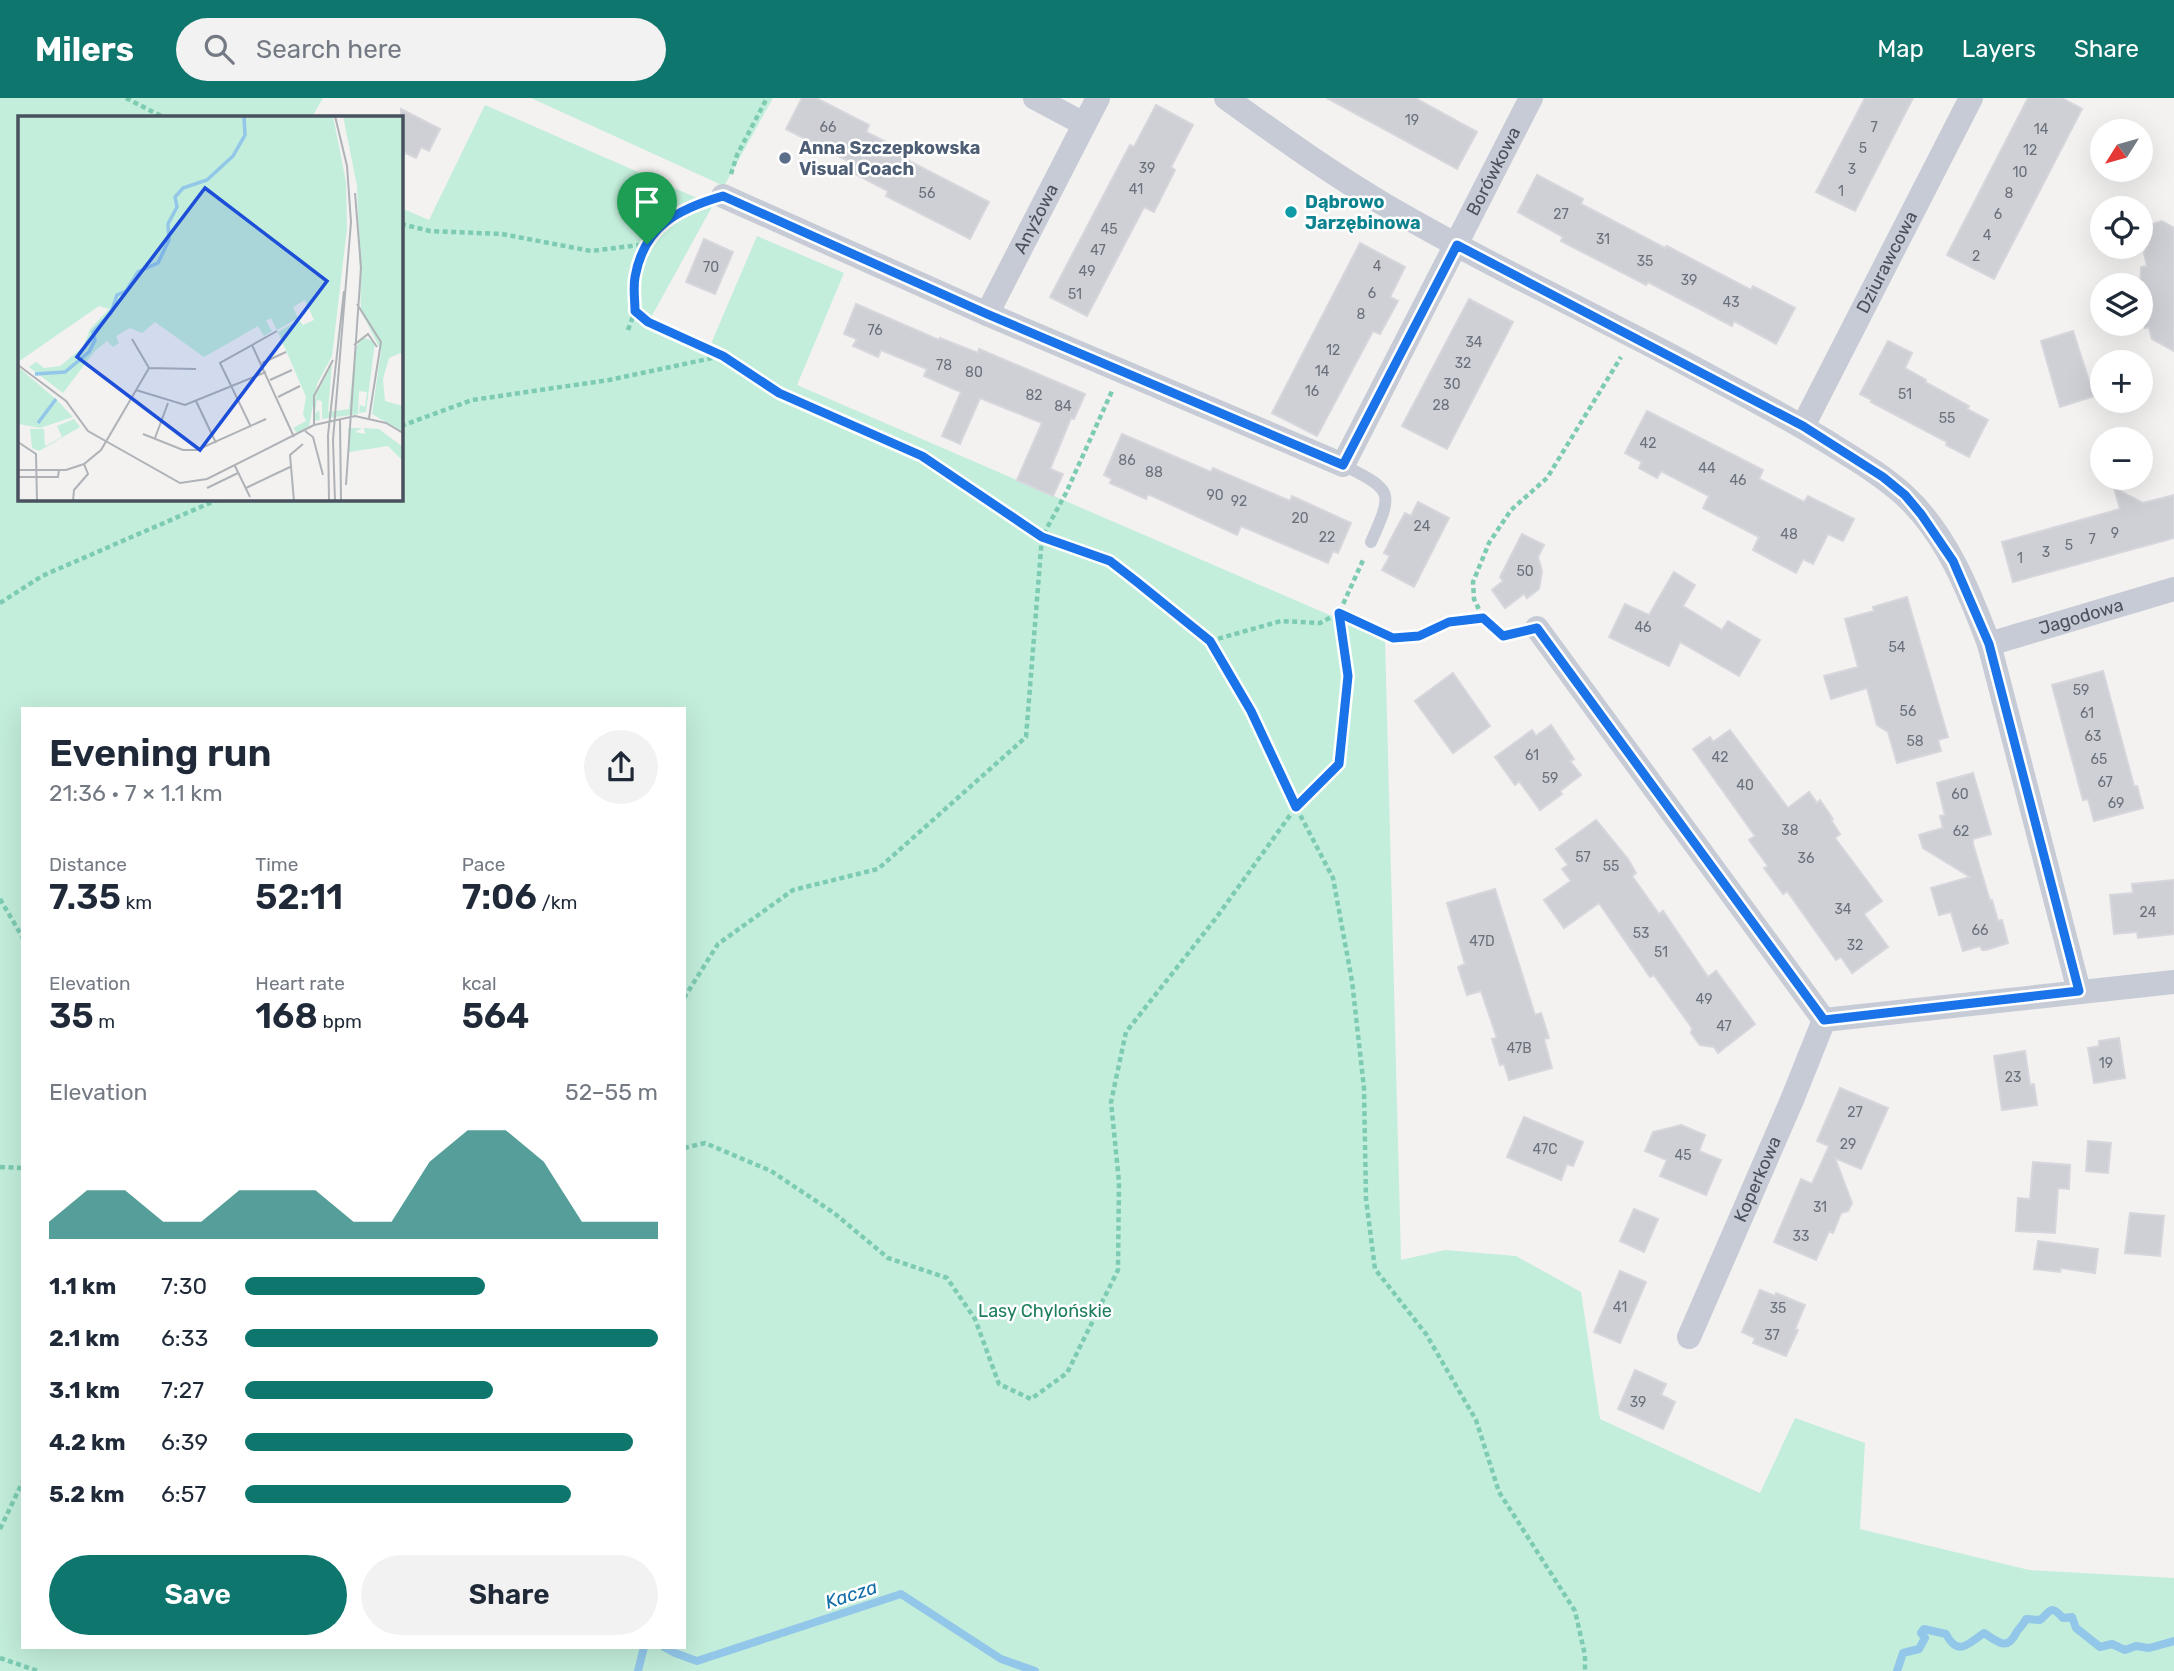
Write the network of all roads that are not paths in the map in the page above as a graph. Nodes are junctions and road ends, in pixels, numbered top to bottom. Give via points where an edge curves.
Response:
1 (1035, 98) edge
2 (1098, 98) edge
3 (1226, 98) edge
4 (1531, 98) edge
5 (1971, 98) edge
6 (1084, 124) junction
7 (723, 196) road end
8 (1457, 245) junction
9 (987, 314) junction
10 (1803, 426) junction
11 (1343, 465) junction
12 (1371, 542) road end
13 (2174, 589) edge
14 (1537, 628) road end
15 (1989, 644) junction
16 (2174, 982) edge
17 (2079, 991) junction
18 (1824, 1020) junction
19 (1689, 1337) dead end

1 - 6 street
2 - 6 street, Anyżowa
3 - 8 street via 1383,204
4 - 8 street, Borówkowa
5 - 10 street, Dziurawcowa
6 - 9 street, Anyżowa
7 - 9 street
8 - 10 street
8 - 11 street
9 - 11 street
10 - 15 street via 1905,495 1953,561
11 - 12 lane via 1375,481 1385,494 1386,508
13 - 15 street, Jagodowa
14 - 18 street
15 - 17 street
16 - 17 street
17 - 18 street
18 - 19 street, Koperkowa

